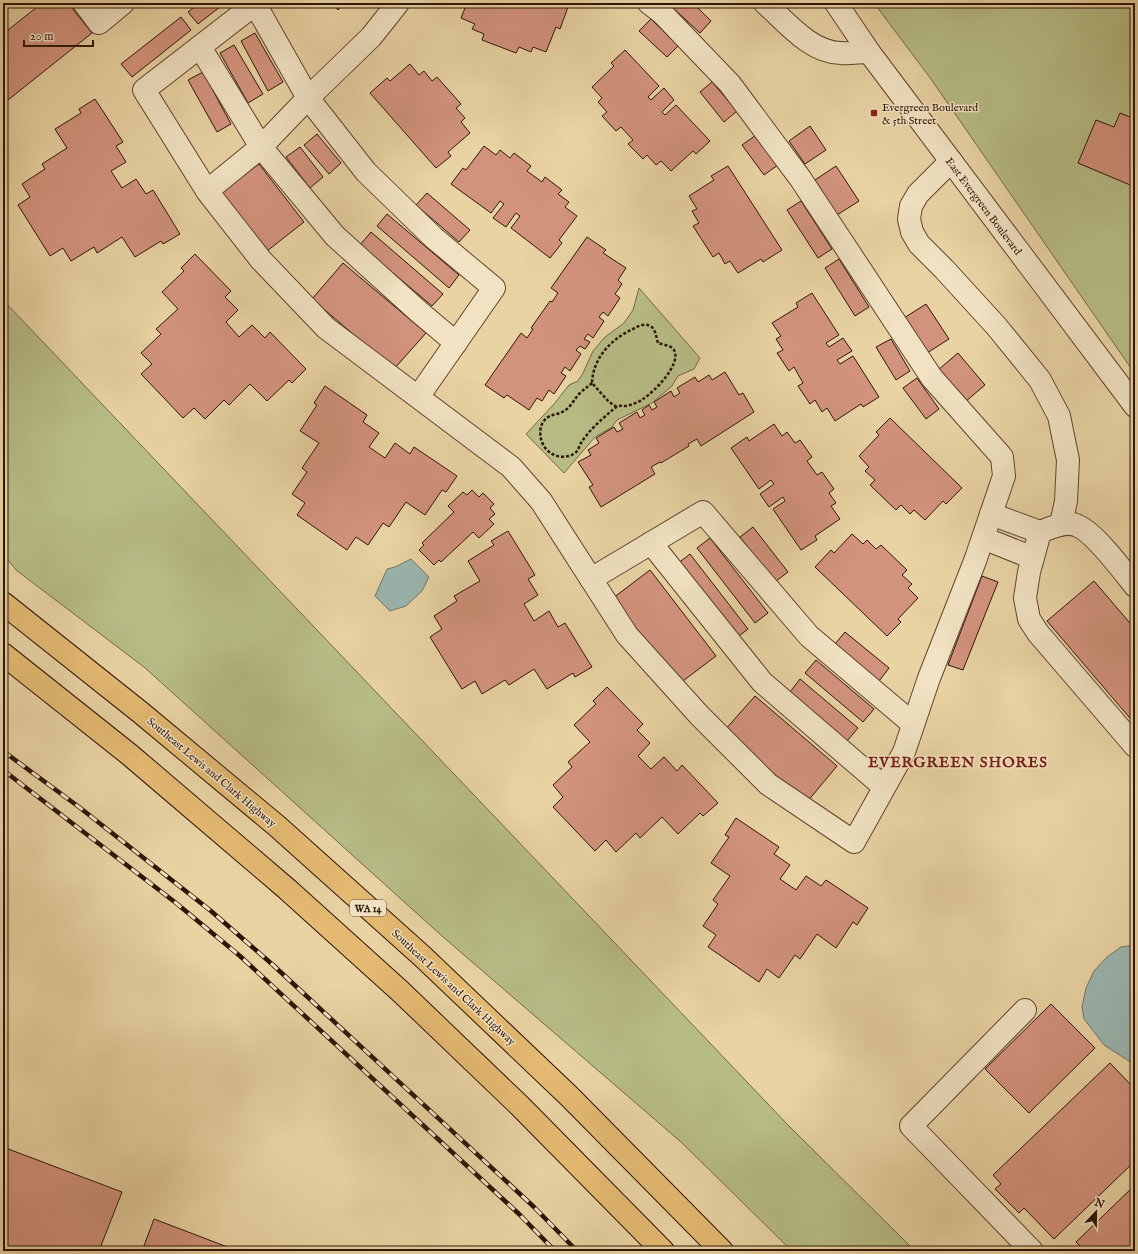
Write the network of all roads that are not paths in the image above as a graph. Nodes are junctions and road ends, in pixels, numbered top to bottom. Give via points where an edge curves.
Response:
1 (84, 3) edge
2 (123, 3) edge
3 (398, 3) edge
4 (649, 3) edge
5 (766, 3) edge
6 (836, 3) edge
7 (200, 47) junction
8 (868, 52) junction
9 (308, 98) junction
10 (261, 147) junction
11 (951, 161) junction
12 (207, 191) junction
13 (456, 343) junction
14 (418, 397) junction
15 (1135, 406) edge
16 (991, 514) junction
17 (1061, 524) junction
18 (1040, 532) junction
19 (983, 538) junction
20 (651, 543) junction
21 (1033, 558) junction
22 (591, 579) junction
23 (1135, 586) edge
24 (3, 603) edge
25 (3, 654) edge
26 (913, 724) junction
27 (1135, 746) edge
28 (884, 787) junction
29 (1026, 1010) dead end
30 (719, 1247) edge
31 (663, 1251) edge
32 (1032, 1251) edge

1 - 2 street via 99,23
3 - 9 street via 371,37
4 - 16 street via 662,13 730,84 800,178 932,378 1002,457 1004,476
5 - 8 street via 799,36 821,49 839,54
6 - 8 street, East Evergreen Boulevard
7 - 9 street via 255,4
7 - 10 street
7 - 12 street via 144,90
8 - 11 street, East Evergreen Boulevard
9 - 10 street
9 - 13 street via 366,172 434,238 494,288
10 - 12 street
10 - 13 street via 335,236
11 - 15 street, East Evergreen Boulevard
11 - 17 street via 918,194 911,206 909,219 912,232 919,244 997,327 1044,386 1059,416 1068,460 1066,500
12 - 14 street via 261,260 326,328
13 - 14 street
14 - 22 street via 511,467 541,501
16 - 18 street
16 - 19 street
17 - 18 street
17 - 23 street via 1078,525 1087,531
18 - 21 street
19 - 21 street
19 - 26 street
20 - 22 street
20 - 26 street via 703,512 809,636
20 - 28 street via 762,682
21 - 27 street via 1025,598 1029,619 1038,633
22 - 28 street via 627,635 699,715 768,784 854,842
24 - 30 highway, Southeast Lewis and Clark Highway / WA 14 via 277,826 422,956 570,1097
25 - 31 highway via 130,755 287,889 389,981 520,1106
26 - 28 street via 904,752
29 - 32 street via 910,1126

